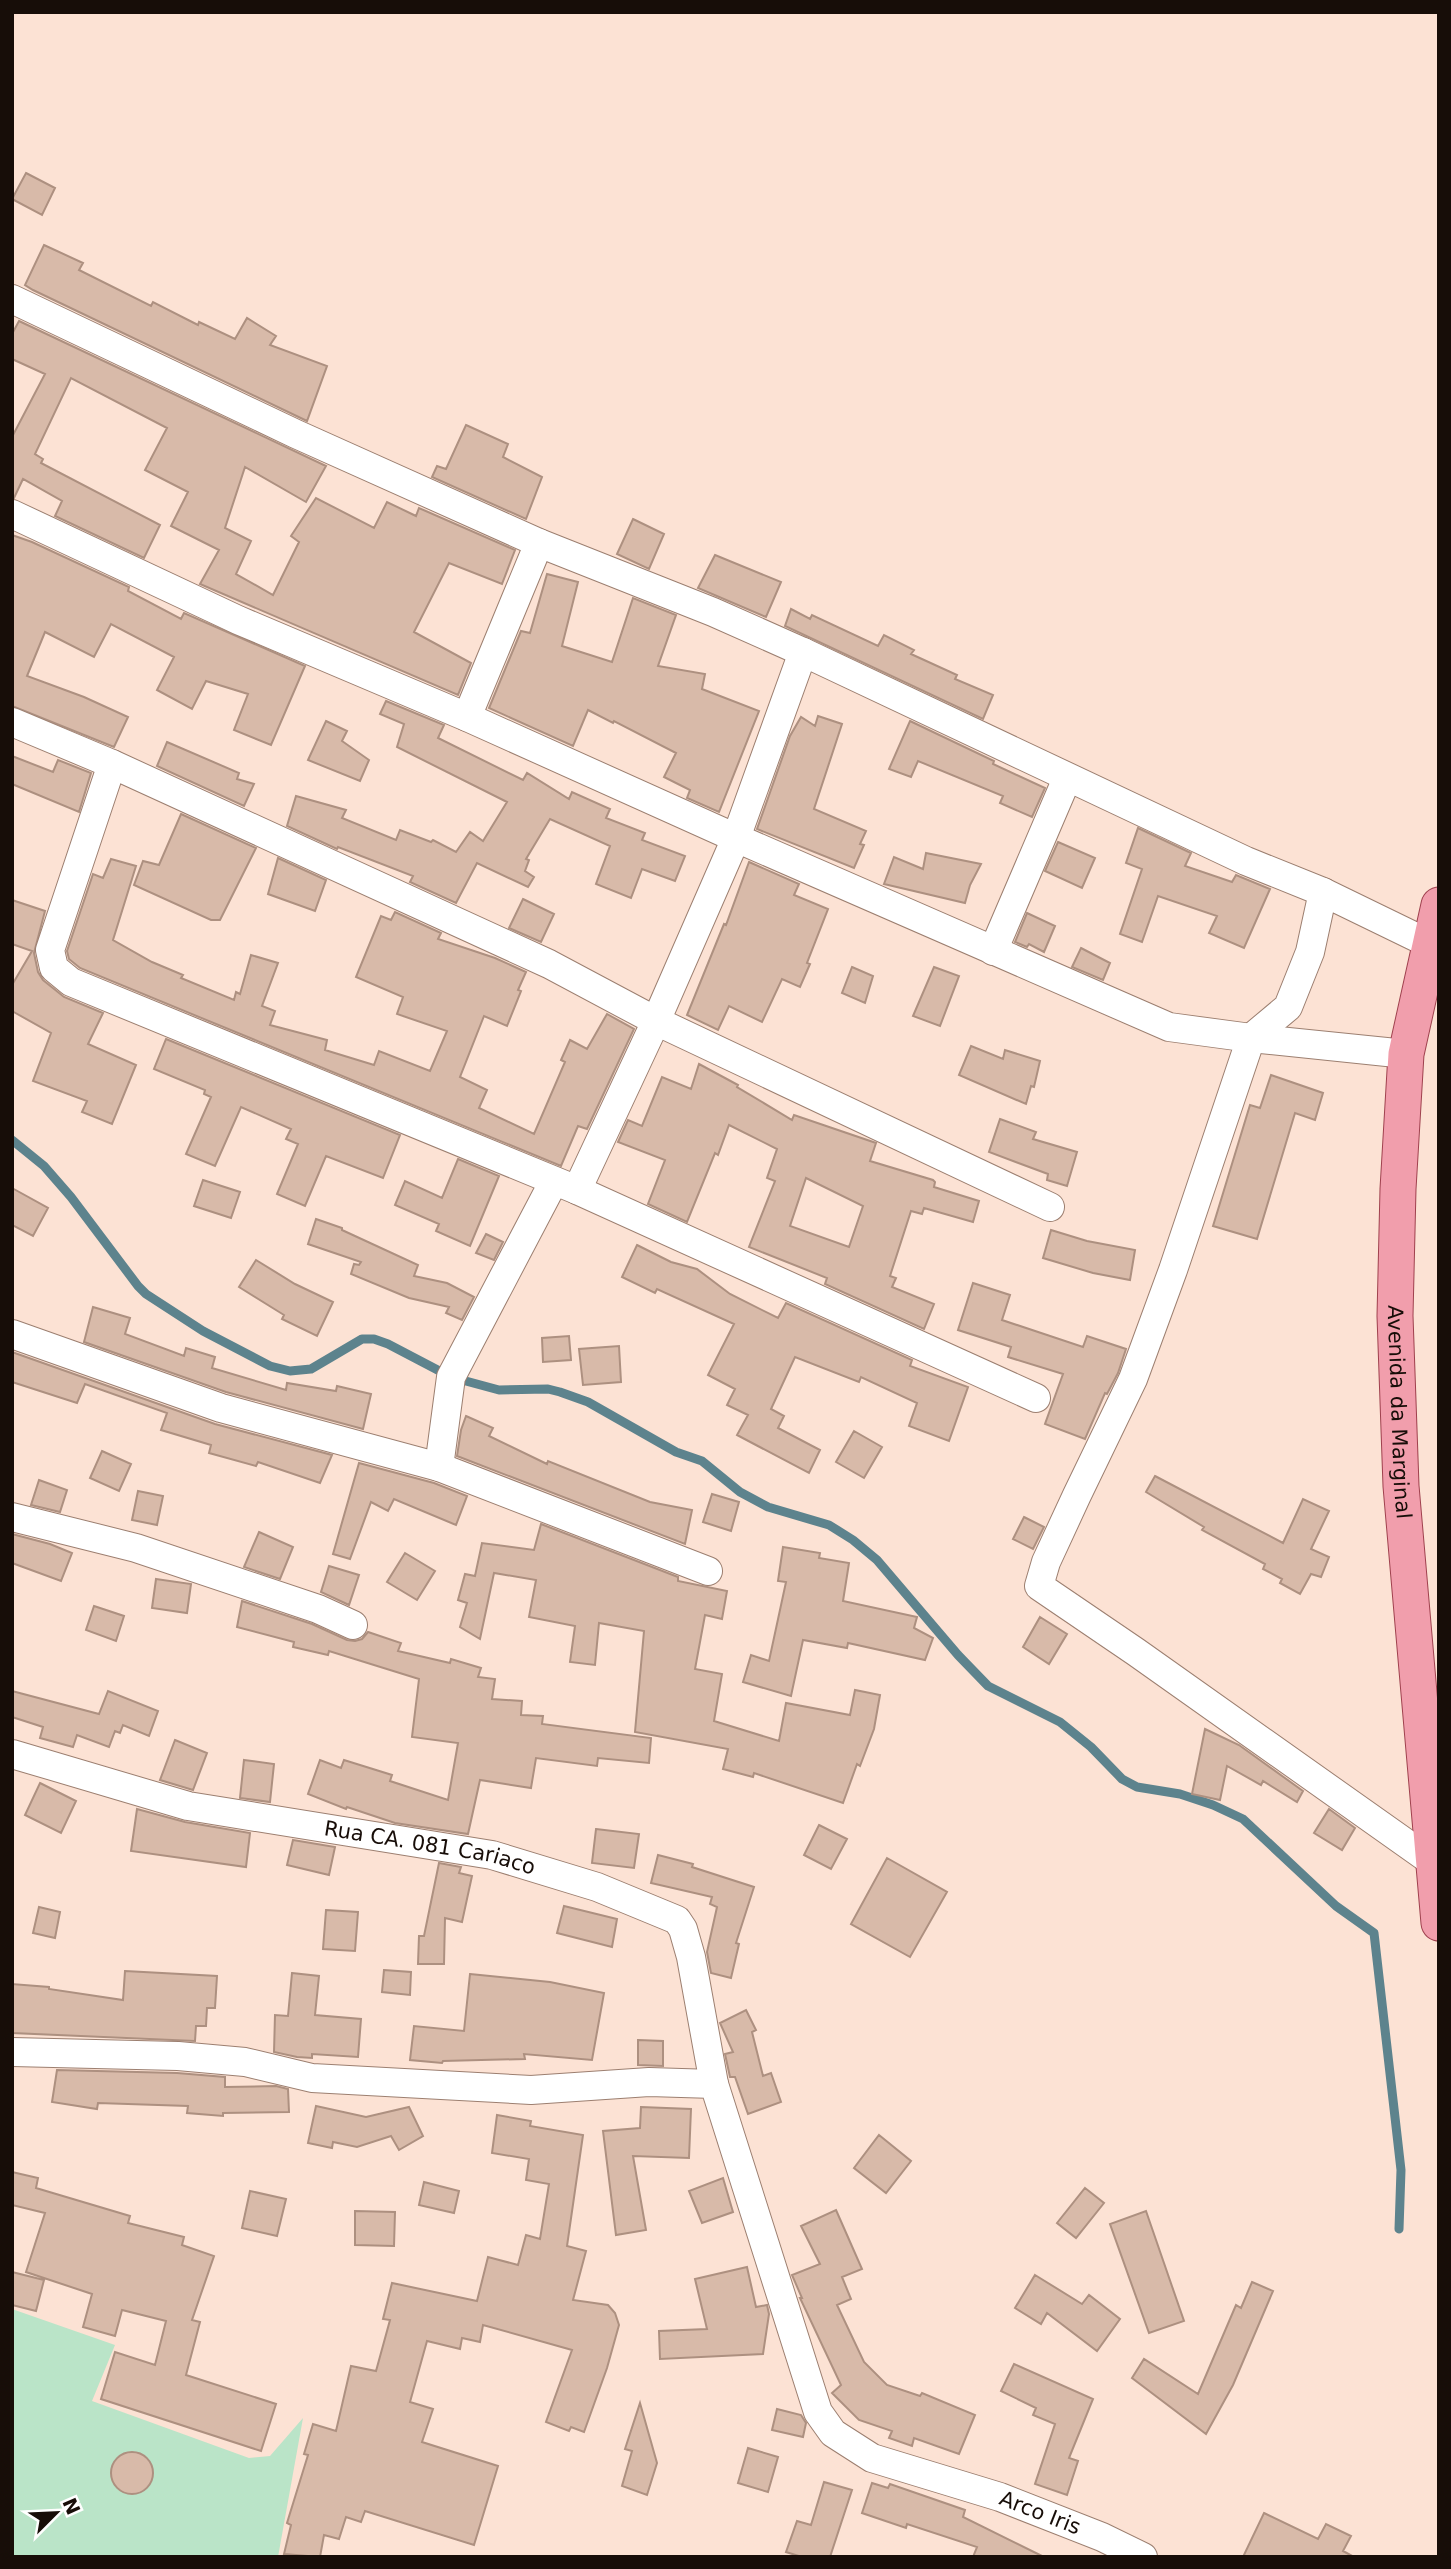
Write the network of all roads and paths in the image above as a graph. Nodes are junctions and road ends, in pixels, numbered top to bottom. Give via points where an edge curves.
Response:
1 (12, 299) edge
2 (12, 514) edge
3 (539, 542) junction
4 (803, 652) junction
5 (467, 717) junction
6 (12, 722) edge
7 (111, 764) junction
8 (1069, 780) junction
9 (736, 838) junction
10 (1323, 892) junction
11 (1439, 905) edge
12 (1430, 944) junction
13 (993, 951) junction
14 (656, 1021) junction
15 (1251, 1038) junction
16 (1406, 1054) junction
17 (565, 1186) junction
18 (1050, 1207) dead end
19 (12, 1334) edge
20 (1036, 1398) dead end
21 (439, 1467) junction
22 (12, 1517) edge
23 (708, 1571) dead end
24 (354, 1625) dead end
25 (12, 1754) edge
26 (1434, 1863) junction
27 (1439, 1923) edge
28 (12, 2052) edge
29 (714, 2084) junction
30 (936, 2477) joint
31 (1143, 2557) edge

1 - 3 street via 296,434
2 - 5 street via 238,620
3 - 4 street
3 - 5 street
4 - 8 street
4 - 9 street
5 - 9 street
6 - 7 street
7 - 14 street via 549,964
7 - 17 street via 50,950 54,968 71,982
8 - 10 street
8 - 13 street
9 - 13 street
9 - 14 street
10 - 12 street
10 - 15 street via 1310,953 1288,1007
11 - 12 main road, Avenida da Marginal
12 - 16 main road, Avenida da Marginal
13 - 15 street via 1170,1027
14 - 17 street
14 - 18 street
15 - 16 street
15 - 26 street via 1133,1379 1076,1494 1038,1586
16 - 26 main road, Avenida da Marginal via 1396,1329 1402,1499
17 - 20 street
17 - 21 street via 451,1377
19 - 21 street via 221,1408
21 - 23 street
22 - 24 street via 136,1548
25 - 29 street, Rua CA. 081 Cariaco via 188,1806 492,1855 597,1887 677,1920 691,1957
26 - 27 main road, Avenida da Marginal
28 - 29 street via 178,2056 245,2063 312,2078 531,2090 649,2082
29 - 30 street, Rua CA. 081 Cariaco via 818,2412 833,2433 872,2458
30 - 31 street, Arco Iris via 1000,2497

